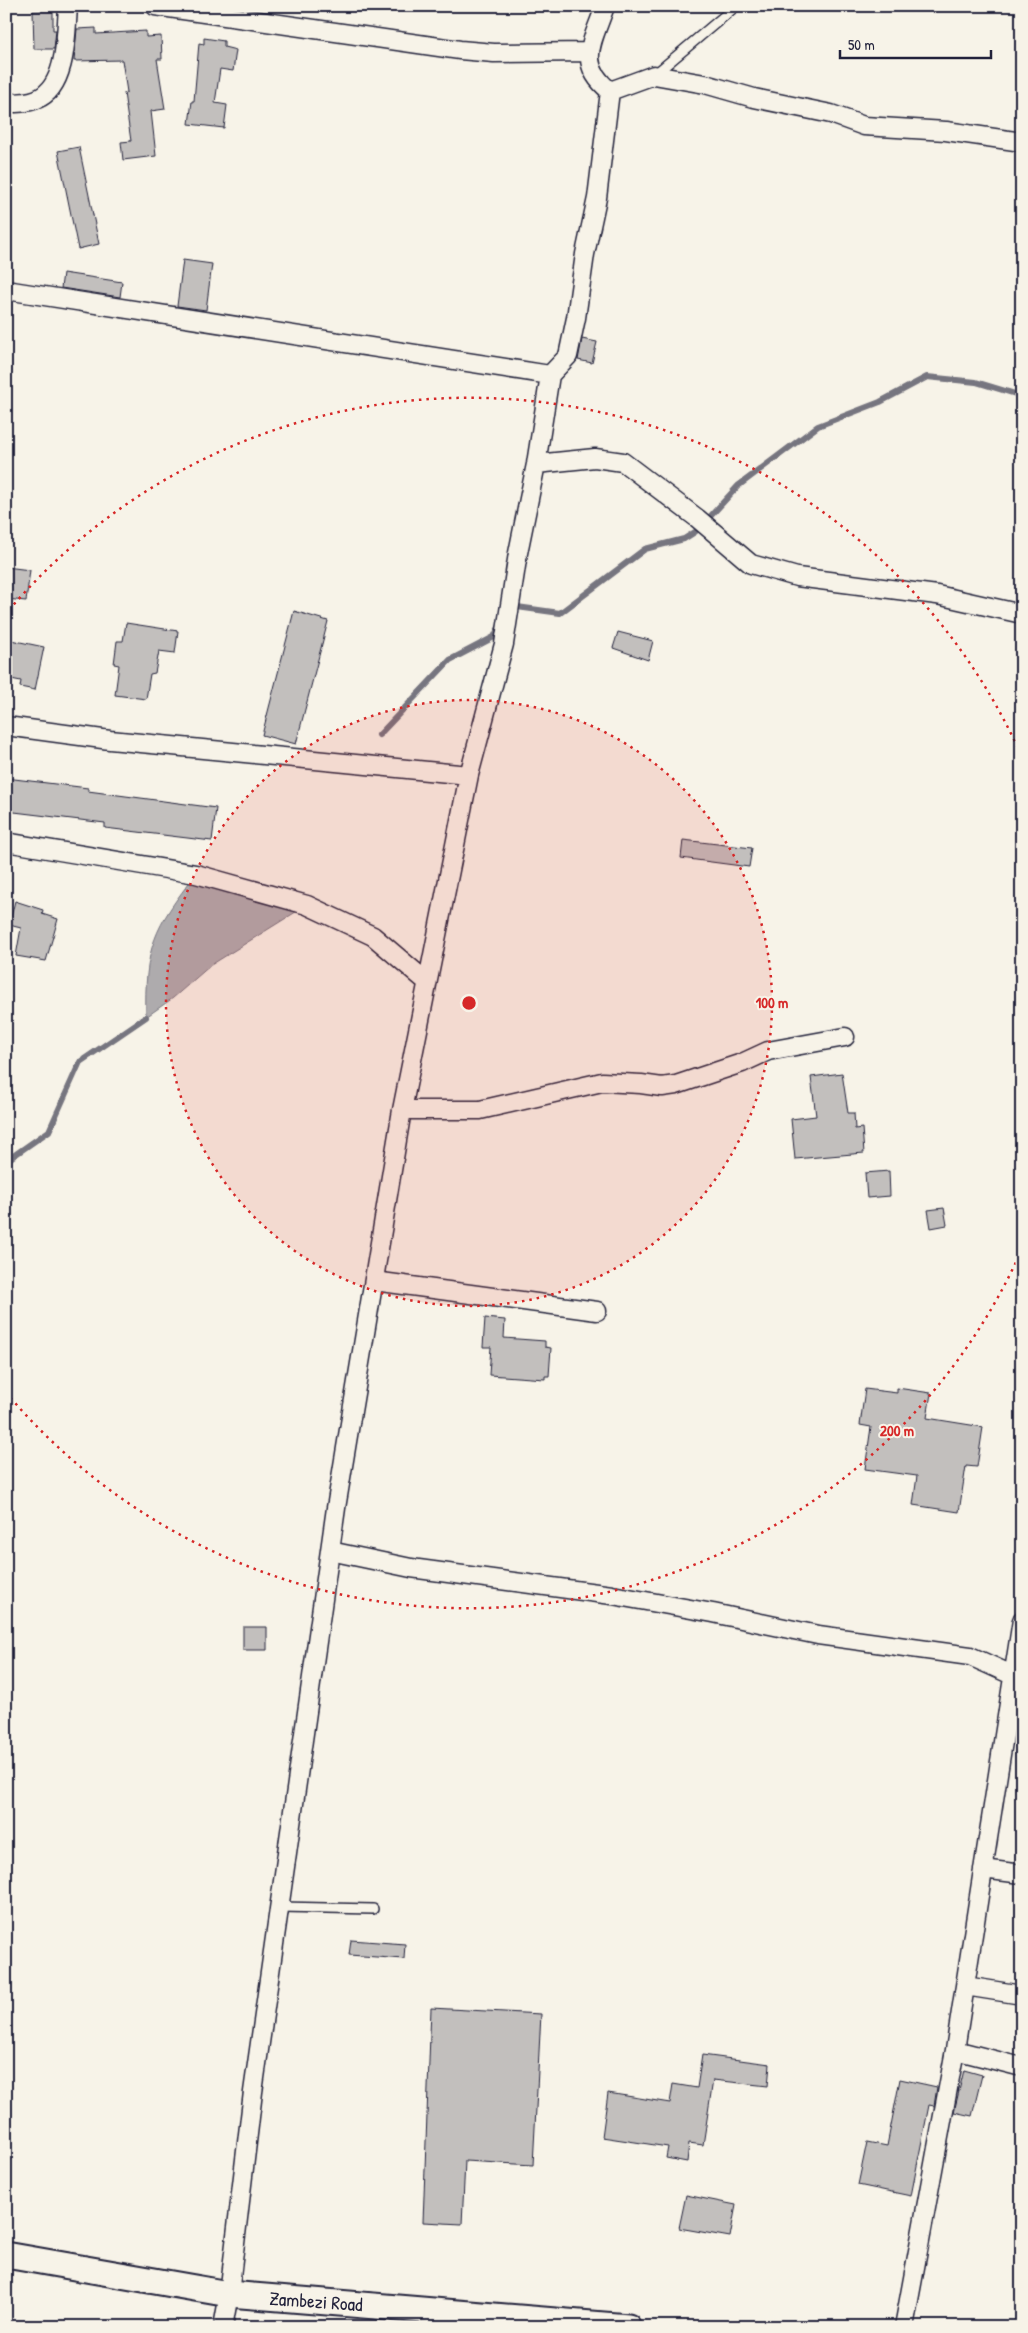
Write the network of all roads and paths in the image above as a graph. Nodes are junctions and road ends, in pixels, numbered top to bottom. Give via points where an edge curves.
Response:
1 (68, 6) edge
2 (155, 6) edge
3 (605, 6) edge
4 (736, 6) edge
5 (588, 52) junction
6 (654, 75) junction
7 (610, 91) junction
8 (6, 103) edge
9 (1022, 142) edge
10 (6, 290) edge
11 (550, 375) junction
12 (536, 464) junction
13 (1022, 614) edge
14 (6, 726) edge
15 (469, 775) junction
16 (6, 842) edge
17 (427, 982) junction
18 (845, 1037) dead end
19 (402, 1110) junction
20 (374, 1280) junction
21 (597, 1311) dead end
22 (330, 1551) junction
23 (1022, 1620) edge
24 (1017, 1676) edge
25 (982, 1869) junction
26 (1022, 1874) edge
27 (281, 1907) junction
28 (373, 1909) dead end
29 (965, 1986) junction
30 (1022, 1995) edge
31 (955, 2050) junction
32 (1022, 2067) edge
33 (6, 2255) edge
34 (229, 2294) junction
35 (573, 2324) edge
36 (222, 2327) edge
37 (628, 2327) edge
38 (904, 2327) edge

1 - 8 street via 64,56 50,90 38,99
2 - 5 street via 460,50
3 - 5 street
4 - 6 lane
5 - 7 street via 596,79
6 - 7 street
6 - 9 street via 831,114 864,126 946,131
7 - 11 street via 597,198 568,356
10 - 11 street
11 - 12 street
12 - 13 street via 595,458 623,462 751,564 797,577 937,595
12 - 15 street via 504,644
14 - 15 street via 110,740
15 - 17 street
16 - 17 street via 196,874 307,905 373,936
17 - 19 street
18 - 19 street via 768,1050 742,1063 676,1086 662,1088 602,1082 480,1110
19 - 20 street
20 - 21 street
20 - 22 street
22 - 24 street via 420,1569 630,1598 818,1635 970,1656
22 - 27 street
23 - 24 street
24 - 25 street
25 - 26 street
25 - 29 street
27 - 28 lane
27 - 34 street via 253,2092
29 - 30 street
29 - 31 street
31 - 32 street
31 - 38 street
33 - 34 main road, Zambezi Road
34 - 35 main road, Zambezi Road
34 - 36 street
35 - 37 main road, Zambezi Road

